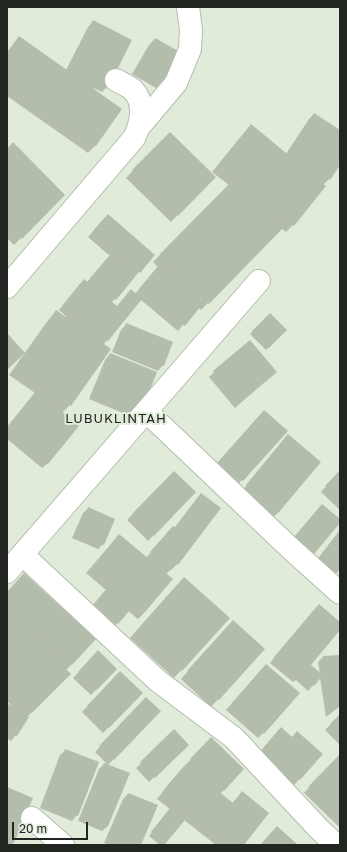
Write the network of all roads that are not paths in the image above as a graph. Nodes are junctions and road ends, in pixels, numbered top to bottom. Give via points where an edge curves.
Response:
1 (188, 7) edge
2 (116, 80) dead end
3 (139, 127) junction
4 (259, 281) dead end
5 (7, 287) edge
6 (146, 411) junction
7 (23, 555) junction
8 (7, 572) edge
9 (340, 593) edge
10 (32, 818) dead end
11 (63, 845) edge
12 (336, 845) edge

1 - 3 street via 190,49 176,83
2 - 3 street via 133,90 140,100
3 - 5 street via 134,138
4 - 6 street
6 - 7 street
6 - 9 street
7 - 8 street
7 - 12 street via 158,682 234,738
10 - 11 street

